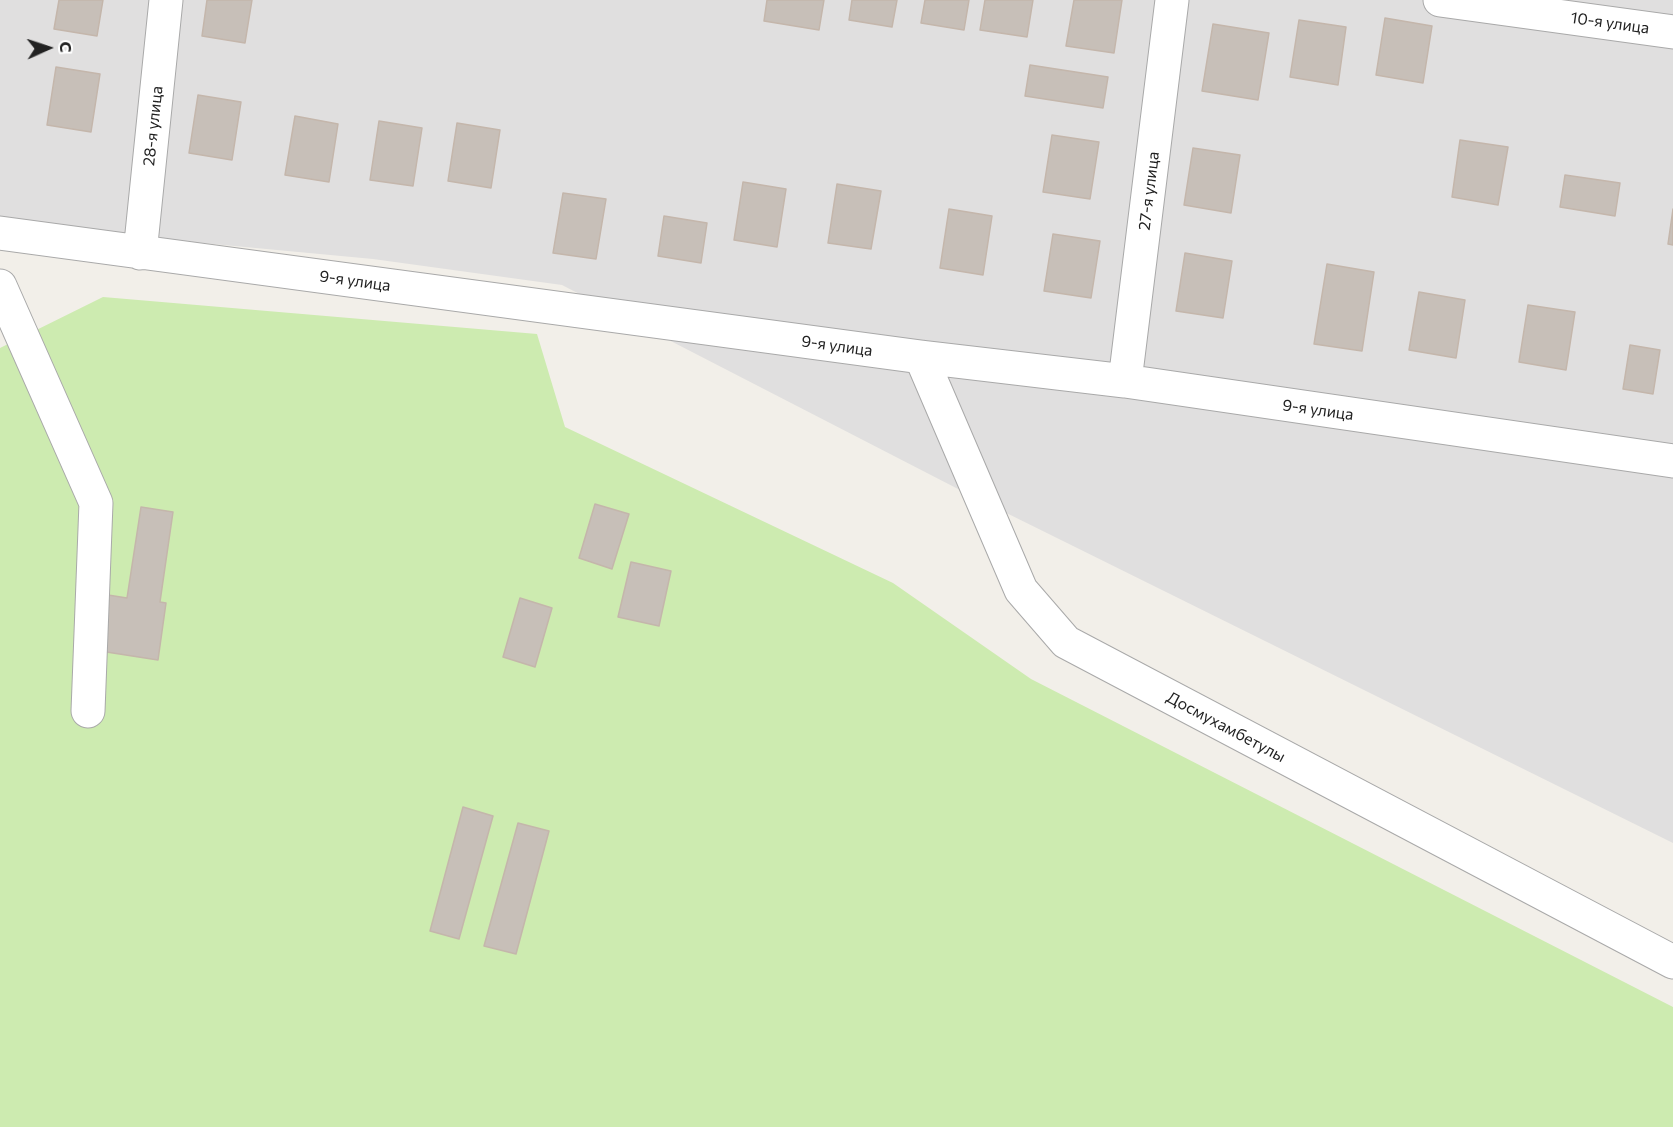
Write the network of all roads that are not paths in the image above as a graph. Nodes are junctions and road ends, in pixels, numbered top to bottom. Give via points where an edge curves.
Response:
1 (166, 0) edge
2 (1172, 0) edge
3 (1440, 0) edge
4 (1673, 32) edge
5 (0, 233) edge
6 (140, 253) junction
7 (0, 286) edge
8 (921, 357) junction
9 (1125, 381) junction
10 (1673, 461) edge
11 (88, 711) dead end
12 (1673, 962) edge

1 - 6 street, 28-я улица
2 - 9 street, 27-я улица
3 - 4 street, 10-я улица
5 - 6 street, 9-я улица
6 - 8 street, 9-я улица
7 - 11 street via 96,503
8 - 9 street, 9-я улица
8 - 12 street, Досмухамбетулы via 1021,590 1066,642
9 - 10 street, 9-я улица

